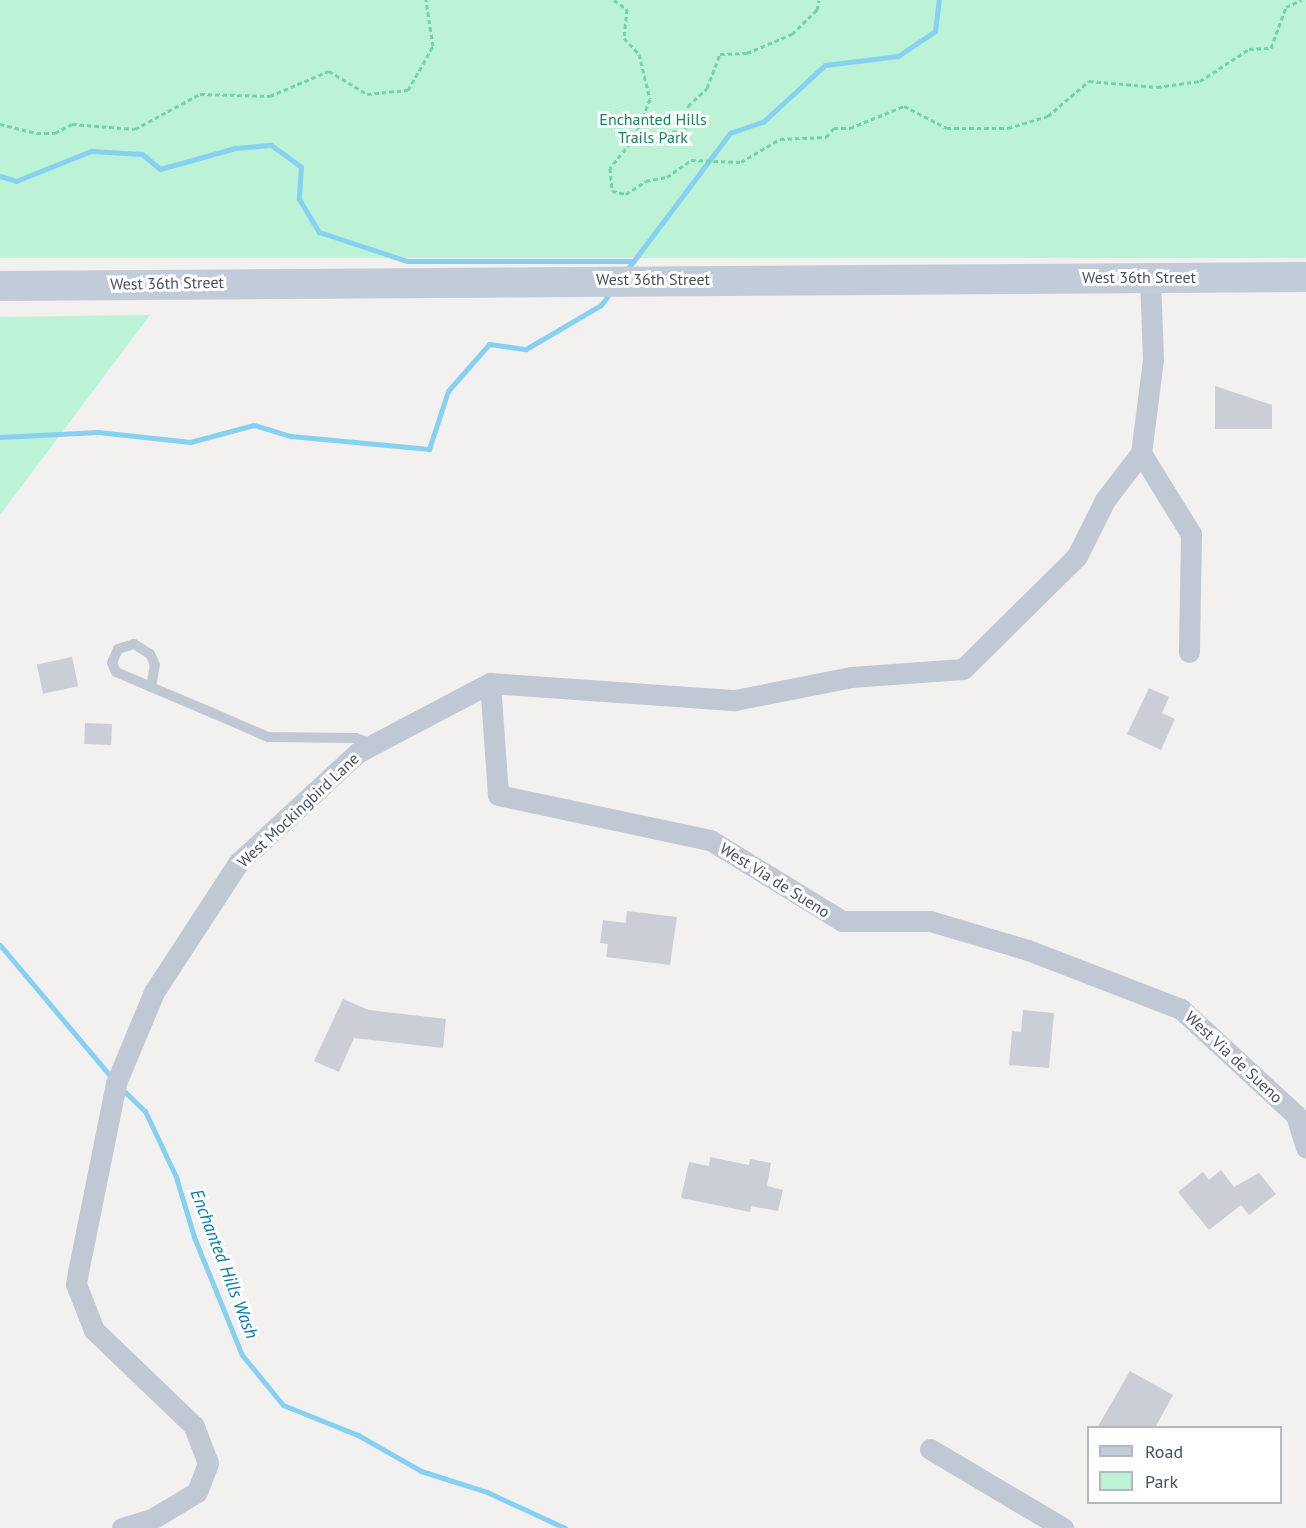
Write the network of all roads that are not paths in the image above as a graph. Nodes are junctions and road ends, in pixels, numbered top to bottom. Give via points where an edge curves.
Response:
1 (1150, 276) junction
2 (1306, 277) edge
3 (0, 286) edge
4 (1141, 453) junction
5 (1189, 652) dead end
6 (490, 683) junction
7 (151, 687) junction
8 (373, 744) junction
9 (1306, 1147) edge
10 (930, 1449) dead end
11 (122, 1528) edge
12 (1063, 1528) edge

1 - 2 street, West 36th Street
1 - 3 street, West 36th Street
1 - 4 street via 1153,359
4 - 5 street via 1191,534
4 - 6 street via 1105,500 1077,556 963,669 851,677 735,700
6 - 8 street, West Mockingbird Lane
6 - 9 street, West Via de Sueno via 498,795 710,840 842,921 930,921 1028,950 1181,1009 1293,1111
7 - 7 lane via 114,670 118,649 134,644 150,654 155,665
7 - 8 lane via 268,737 356,738
8 - 11 street, West Mockingbird Lane via 357,753 238,863 154,992 116,1083 76,1284 94,1330 194,1426 208,1463 197,1492 152,1519
10 - 12 street

